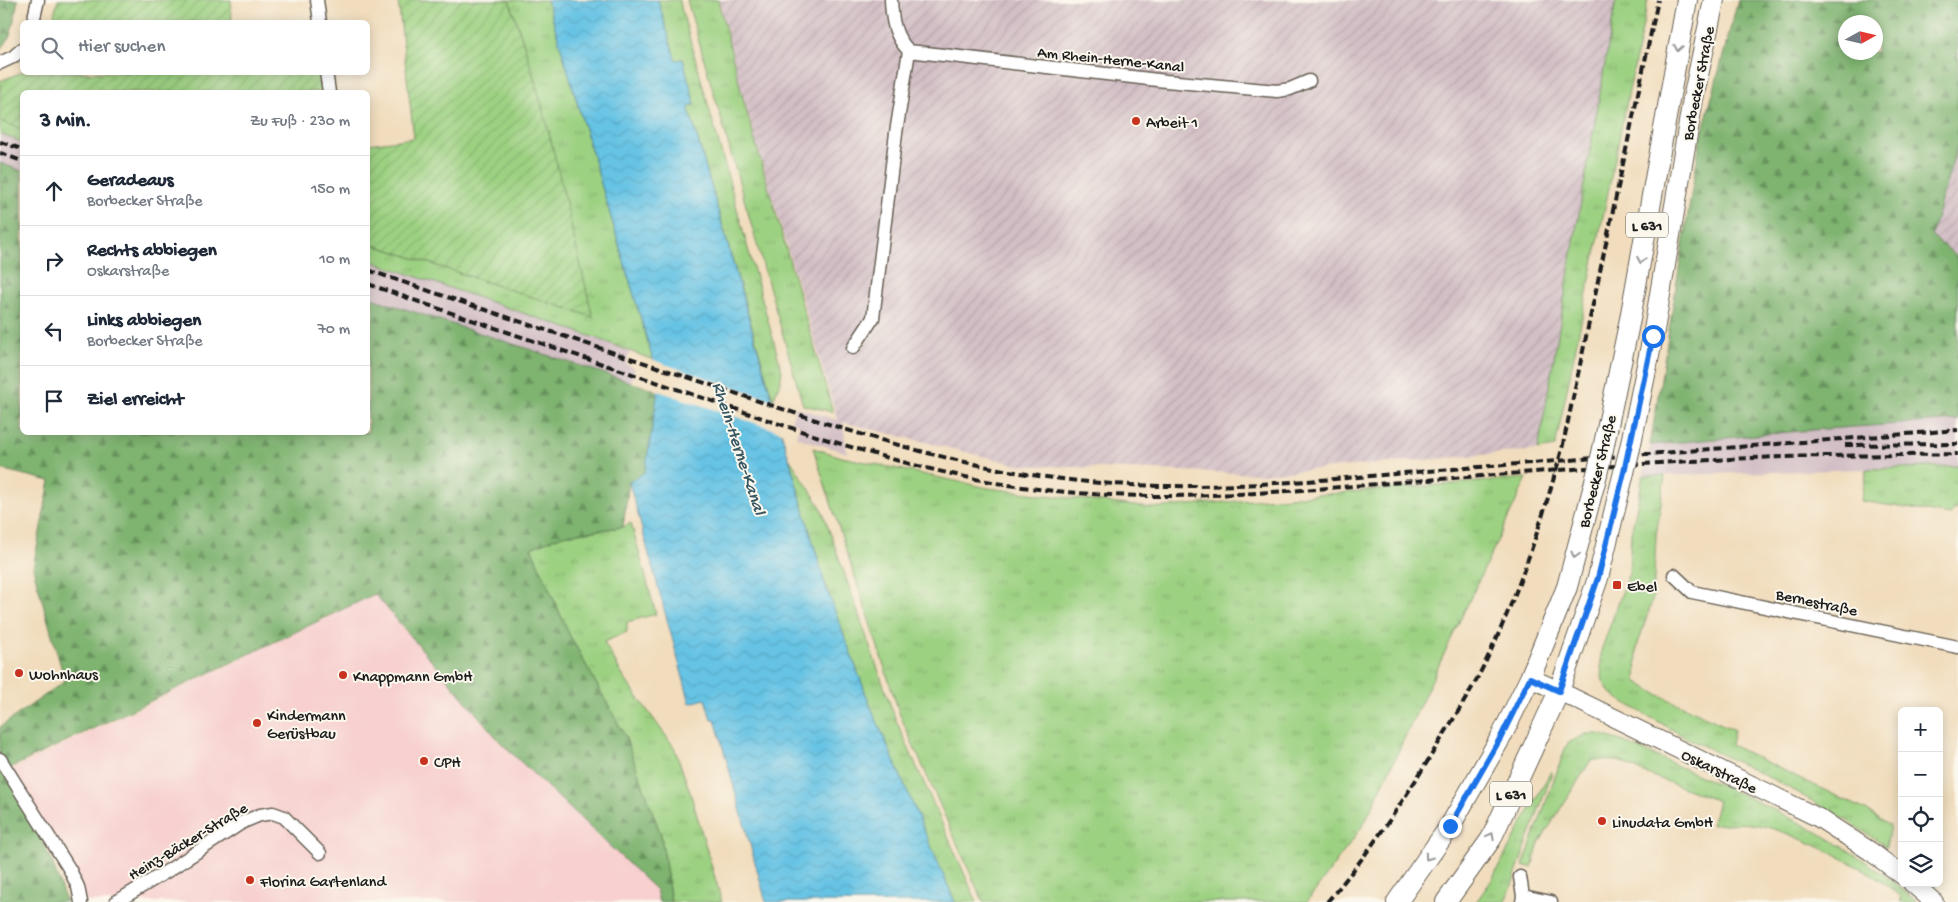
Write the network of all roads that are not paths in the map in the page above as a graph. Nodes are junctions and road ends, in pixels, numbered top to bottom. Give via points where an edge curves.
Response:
1 (38, 0) edge
2 (317, 0) edge
3 (892, 0) edge
4 (1687, 0) edge
5 (1714, 0) edge
6 (33, 20) edge
7 (320, 20) edge
8 (20, 51) edge
9 (909, 51) junction
10 (0, 63) edge
11 (326, 75) edge
12 (1309, 81) dead end
13 (329, 90) edge
14 (853, 348) dead end
15 (1674, 576) dead end
16 (1958, 647) edge
17 (1530, 678) junction
18 (1559, 691) junction
19 (0, 759) edge
20 (320, 853) dead end
21 (1898, 872) edge
22 (1520, 877) dead end
23 (1917, 887) edge
24 (1523, 899) edge
25 (81, 902) edge
26 (116, 902) edge
27 (1397, 902) edge
28 (1446, 902) edge
29 (1551, 902) edge
30 (1934, 902) edge

1 - 6 street
2 - 7 street
3 - 9 street via 897,36
4 -> 17 main road, Borbecker Straße / L 631, bridge via 1630,319 1603,449 1567,587
5 - 18 main road, Borbecker Straße / L 631, bridge via 1630,448 1598,578
8 - 10 street
9 - 12 street, Am Rhein-Herne-Kanal via 1277,92
9 - 14 street via 873,318
11 - 13 street
15 - 16 street, Bernestraße via 1692,592
17 - 18 street, Oskarstraße
17 -> 27 main road, Borbecker Straße / L 631 via 1501,737 1450,826
18 - 21 street, Oskarstraße via 1819,818
28 -> 18 main road, Borbecker Straße / L 631 via 1490,839
19 - 25 street via 70,870
20 - 26 street, Heinz-Bäcker-Straße via 284,817 273,813 260,815 243,822
22 - 24 street
23 - 30 street
24 - 29 street

